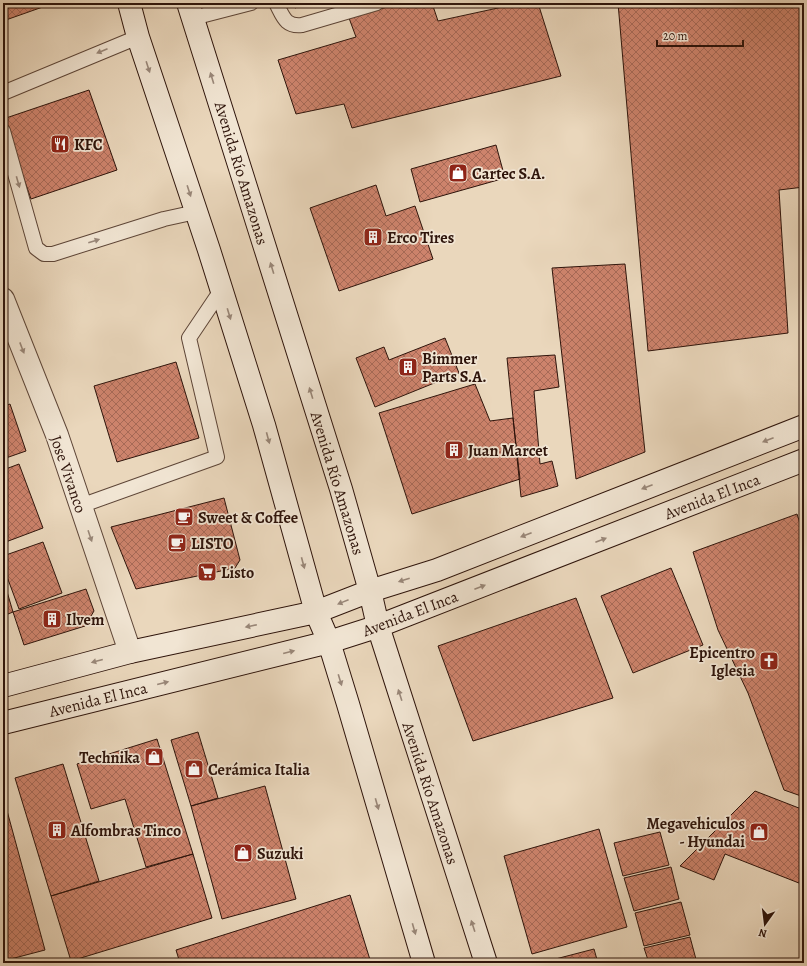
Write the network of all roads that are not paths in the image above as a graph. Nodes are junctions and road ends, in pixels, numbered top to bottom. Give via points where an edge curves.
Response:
1 (129, 3) edge
2 (251, 3) edge
3 (276, 3) edge
4 (371, 4) edge
5 (191, 11) edge
6 (138, 36) junction
7 (3, 93) edge
8 (3, 131) edge
9 (196, 212) junction
10 (222, 289) junction
11 (3, 298) edge
12 (804, 426) edge
13 (804, 460) edge
14 (80, 506) junction
15 (370, 591) junction
16 (316, 612) junction
17 (378, 626) junction
18 (329, 642) junction
19 (130, 652) junction
20 (3, 686) edge
21 (3, 723) edge
22 (424, 963) edge
23 (486, 963) edge

1 - 6 main road
2 - 5 lane
3 - 4 lane via 287,23 294,26
15 -> 5 main road, Avenida Río Amazonas via 341,489
6 -> 7 lane
6 -> 9 main road
8 -> 9 lane via 36,248 44,254 53,254 164,219
9 - 10 main road
10 - 14 lane via 190,338 217,457
10 -> 16 main road via 264,425
11 -> 14 main road, Jose Vivanco via 56,435
12 -> 15 main road, Avenida El Inca via 444,567
17 -> 13 main road, Avenida El Inca
14 -> 19 main road, Jose Vivanco
15 -> 16 main road, Avenida El Inca
15 - 17 main road, Avenida Río Amazonas
16 - 18 main road
16 -> 19 main road, Avenida El Inca
17 - 18 main road, Avenida El Inca
23 -> 17 main road, Avenida Río Amazonas
21 -> 18 main road, Avenida El Inca
18 -> 22 main road
19 -> 20 main road, Avenida El Inca

